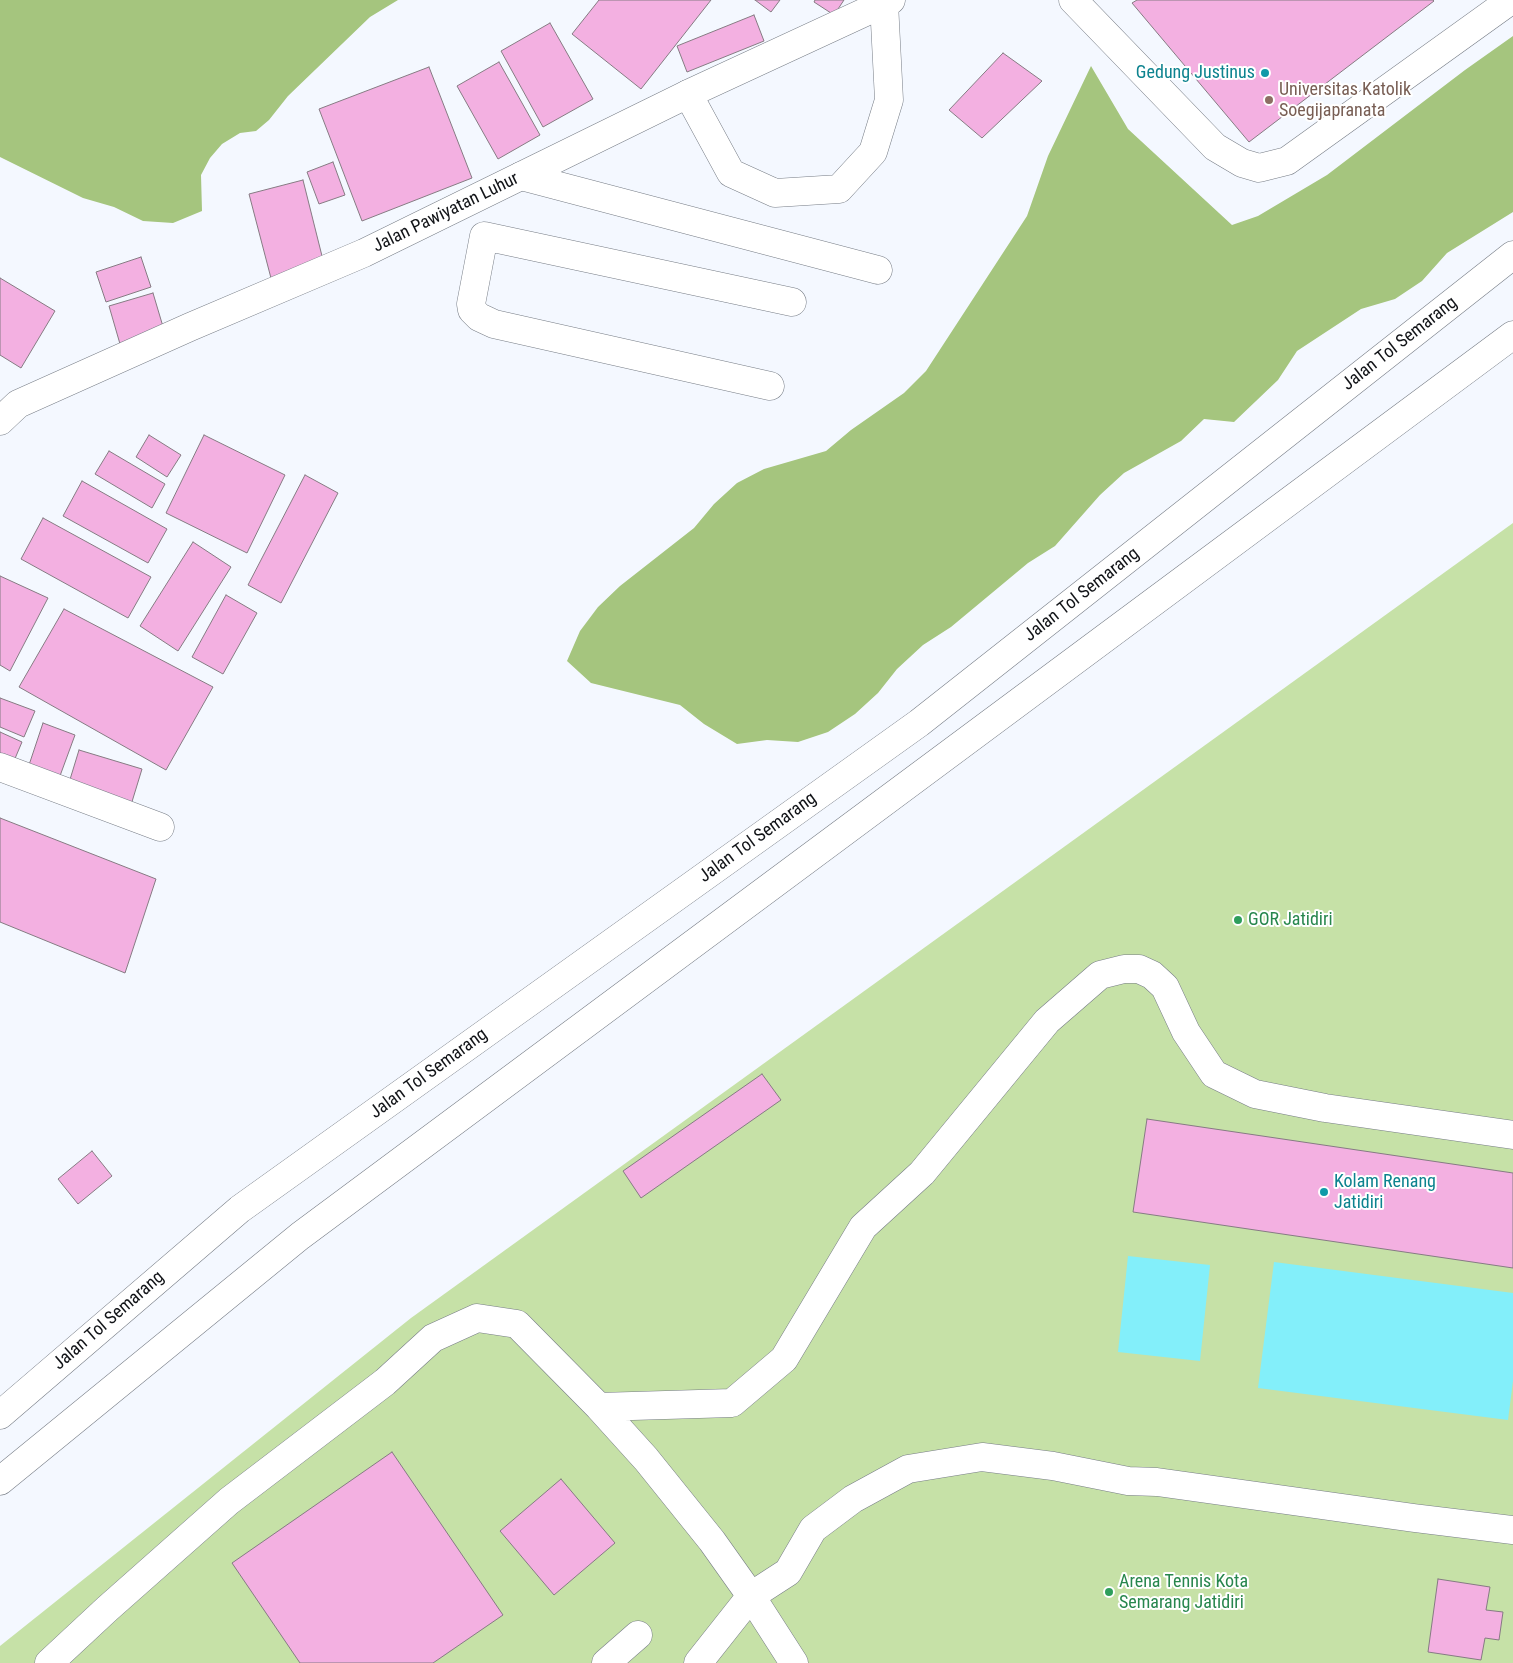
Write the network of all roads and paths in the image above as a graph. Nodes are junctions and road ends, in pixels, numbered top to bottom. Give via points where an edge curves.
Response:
1 (1073, 0) edge
2 (888, 1) edge
3 (1496, 4) edge
4 (688, 94) junction
5 (522, 176) junction
6 (465, 204) junction
7 (484, 236) junction
8 (1513, 255) edge
9 (878, 270) dead end
10 (792, 302) dead end
11 (1513, 335) edge
12 (770, 386) dead end
13 (0, 420) edge
14 (0, 767) edge
15 (160, 827) dead end
16 (1513, 1135) edge
17 (599, 1407) junction
18 (0, 1415) edge
19 (0, 1481) edge
20 (1513, 1530) edge
21 (751, 1596) junction
22 (638, 1635) dead end
23 (49, 1663) edge
24 (606, 1663) edge
25 (698, 1663) edge
26 (794, 1663) edge

1 - 3 main road via 1214,147 1242,163 1259,168 1287,161
2 - 4 main road, Jalan Pawiyatan Luhur
2 - 4 main road via 888,100 873,152 839,189 775,193 732,173
4 - 5 main road, Jalan Pawiyatan Luhur
5 - 6 main road, Jalan Pawiyatan Luhur
5 - 9 main road
6 - 7 main road
6 - 13 main road, Jalan Pawiyatan Luhur via 364,253 18,404
7 - 10 main road
7 - 12 main road via 471,304 479,317 494,324
8 - 18 main road, Jalan Tol Semarang via 919,723 240,1209
11 - 19 main road via 308,1230
14 - 15 main road
16 - 17 main road via 1325,1108 1255,1094 1214,1074 1186,1032 1165,987 1152,975 1138,969 1124,969 1100,975 1047,1020 922,1173 863,1227 784,1358 732,1403
17 - 21 main road via 712,1541
17 - 23 main road via 517,1324 476,1318 433,1338 385,1382 229,1501
20 - 21 main road via 1157,1482 1128,1481 1053,1466 982,1457 908,1469 853,1498 813,1529 788,1572
21 - 25 main road
21 - 26 main road
22 - 24 main road

